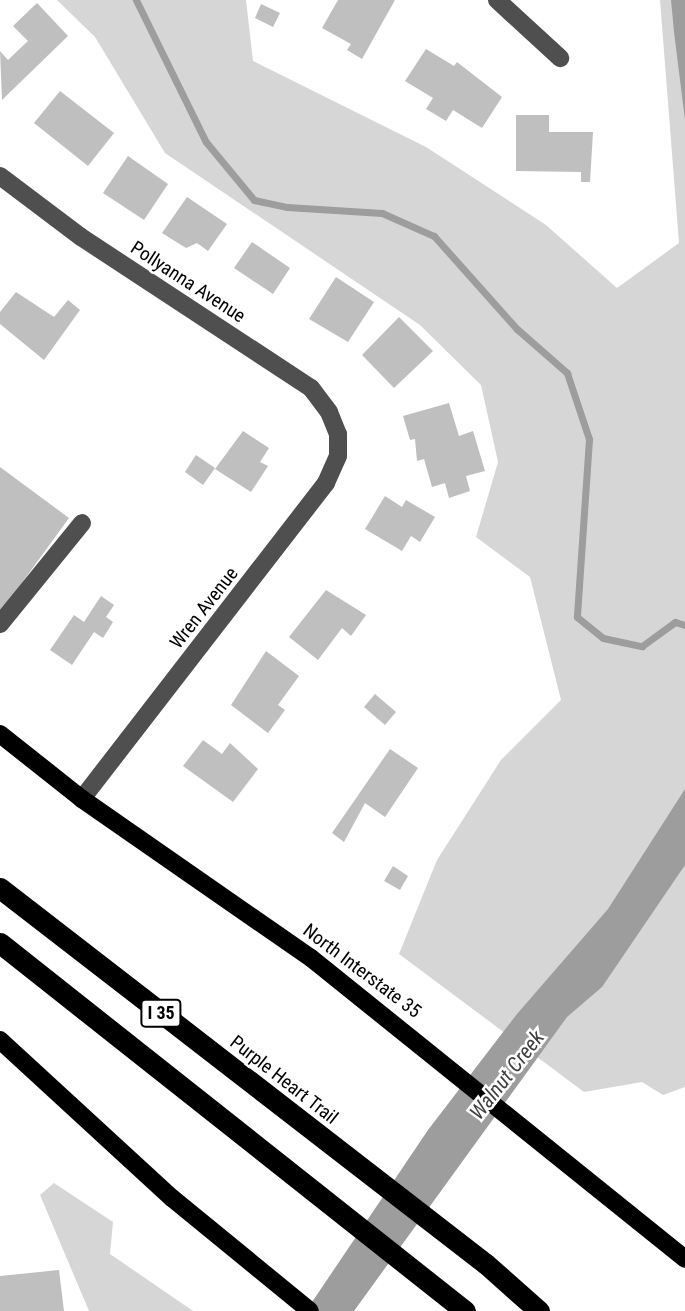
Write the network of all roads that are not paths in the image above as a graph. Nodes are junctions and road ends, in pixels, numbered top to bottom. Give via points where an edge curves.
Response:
1 (497, 0) edge
2 (560, 58) dead end
3 (0, 176) edge
4 (338, 434) joint
5 (82, 523) dead end
6 (0, 624) edge
7 (0, 734) edge
8 (82, 799) junction
9 (0, 888) edge
10 (0, 943) edge
11 (0, 1040) edge
12 (685, 1259) edge
13 (461, 1308) edge
14 (310, 1311) edge
15 (539, 1311) edge

1 - 2 street
3 - 4 street, Pollyanna Avenue via 81,237 311,388
4 - 8 street, Wren Avenue via 338,456 326,483
5 - 6 street
7 - 8 main road, North Interstate 35
8 - 12 main road, North Interstate 35 via 312,958
9 - 15 highway, Purple Heart Trail / I 35 via 486,1264
10 - 13 highway, I 35
11 - 14 main road via 230,1247

